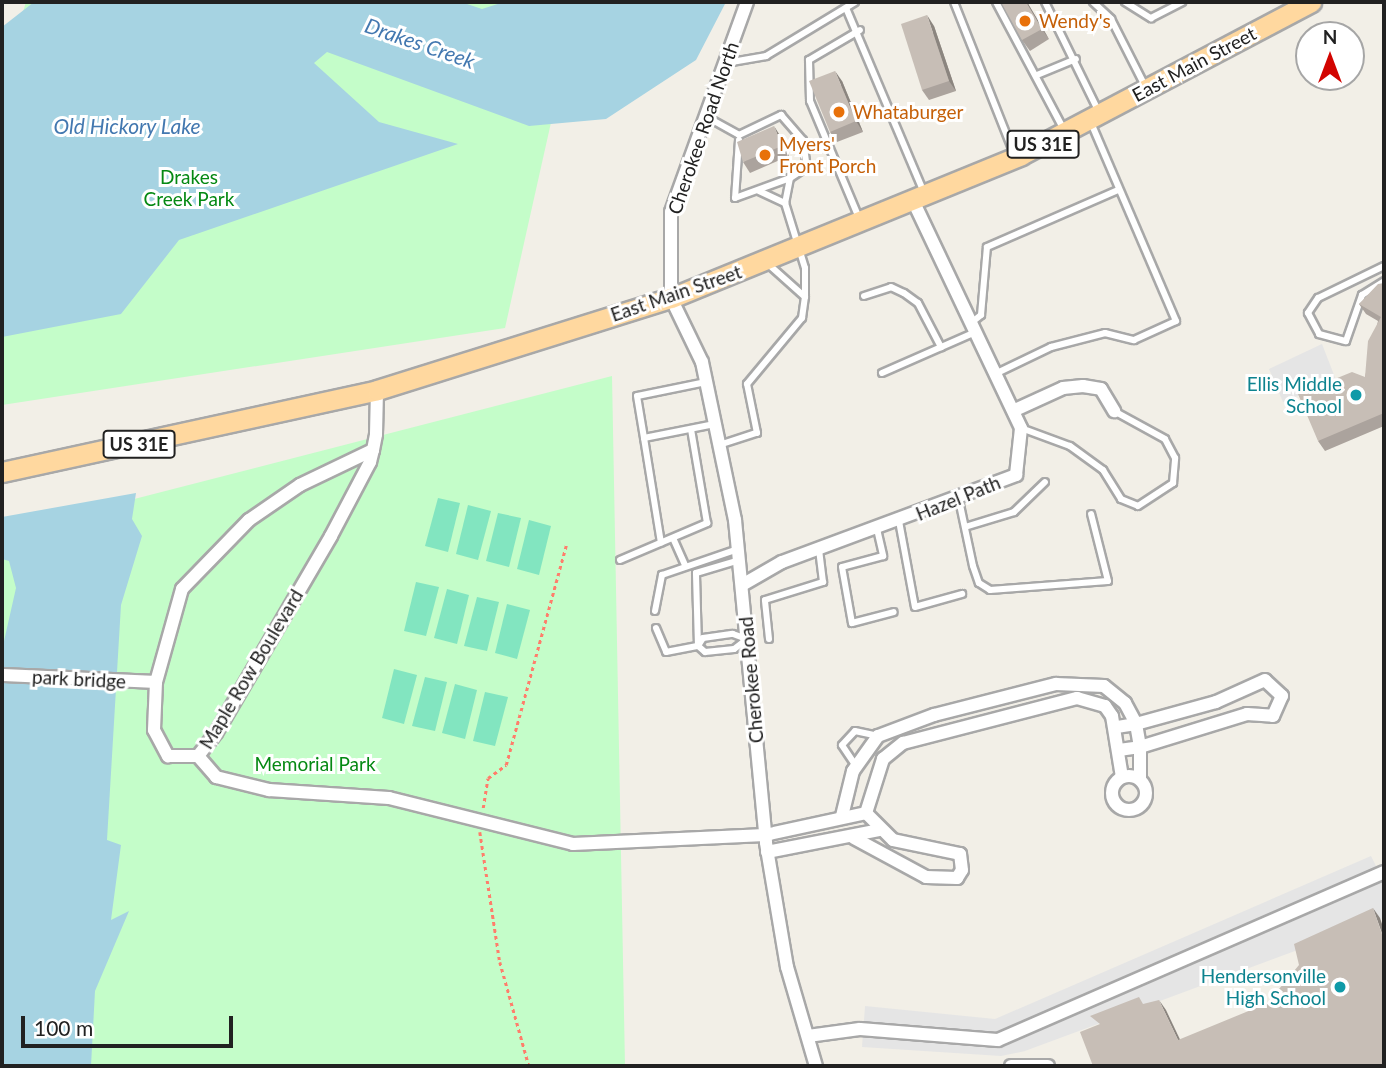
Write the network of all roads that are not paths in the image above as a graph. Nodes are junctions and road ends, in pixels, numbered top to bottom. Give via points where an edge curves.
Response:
1 (747, 2) edge
2 (855, 2) edge
3 (954, 2) edge
4 (996, 2) edge
5 (1045, 2) edge
6 (1093, 2) edge
7 (1125, 2) edge
8 (1182, 2) edge
9 (1311, 2) edge
10 (846, 8) junction
11 (860, 30) junction
12 (1076, 59) junction
13 (724, 62) junction
14 (1037, 75) junction
15 (1147, 89) junction
16 (705, 116) junction
17 (1095, 117) junction
18 (1065, 132) junction
19 (739, 135) junction
20 (1016, 158) junction
21 (790, 178) junction
22 (1118, 190) junction
23 (759, 191) junction
24 (920, 200) junction
25 (785, 203) junction
26 (861, 223) junction
27 (800, 247) junction
28 (765, 261) junction
29 (1384, 266) edge
30 (1384, 281) edge
31 (864, 296) dead end
32 (805, 297) junction
33 (671, 298) junction
34 (971, 329) junction
35 (941, 347) junction
36 (881, 373) dead end
37 (997, 373) junction
38 (706, 382) junction
39 (377, 390) junction
40 (1015, 410) junction
41 (1114, 411) joint
42 (715, 424) junction
43 (1021, 428) junction
44 (691, 429) junction
45 (644, 438) junction
46 (719, 445) junction
47 (373, 450) junction
48 (2, 472) edge
49 (1045, 482) dead end
50 (959, 500) junction
51 (1091, 514) dead end
52 (899, 522) junction
53 (965, 527) junction
54 (877, 529) junction
55 (673, 538) junction
56 (661, 543) junction
57 (819, 549) junction
58 (739, 554) junction
59 (620, 560) dead end
60 (685, 565) junction
61 (743, 585) junction
62 (961, 594) dead end
63 (655, 611) dead end
64 (894, 612) dead end
65 (656, 628) dead end
66 (747, 639) junction
67 (769, 639) dead end
68 (698, 646) junction
69 (2, 675) edge
70 (156, 682) junction
71 (1025, 692) junction
72 (1031, 708) junction
73 (944, 713) junction
74 (1136, 724) junction
75 (1116, 727) junction
76 (951, 730) junction
77 (881, 735) junction
78 (1140, 747) junction
79 (896, 749) junction
80 (1119, 750) junction
81 (198, 757) junction
82 (856, 766) junction
83 (1122, 777) junction
84 (1140, 778) junction
85 (866, 813) junction
86 (842, 816) junction
87 (879, 830) junction
88 (765, 835) junction
89 (854, 838) junction
90 (768, 852) junction
91 (1384, 872) edge
92 (808, 1037) junction
93 (1018, 1065) edge
94 (816, 1066) edge
95 (1048, 1066) edge

1 - 13 street, Cherokee Road North
2 - 10 lane
3 - 20 lane
4 - 14 lane
5 - 12 lane
6 - 15 lane via 1111,19
7 - 8 lane via 1151,18
9 - 15 main road, East Main Street / US 31E
10 - 11 lane
10 - 13 lane via 766,57
11 - 24 lane
11 - 26 lane via 809,60 810,101
12 - 14 lane
12 - 17 lane
13 - 16 street, Cherokee Road North
14 - 18 lane
15 - 17 main road, East Main Street / US 31E
16 - 19 lane
16 - 33 street, Cherokee Road North via 671,212
17 - 18 main road, East Main Street / US 31E
17 - 22 lane
18 - 20 main road, East Main Street / US 31E
19 - 21 lane via 781,114 803,140 807,157 807,167
19 - 23 lane via 735,198
20 - 24 main road, East Main Street / US 31E
21 - 23 lane
21 - 25 lane
22 - 34 lane via 987,247 981,315
22 - 37 lane via 1176,321 1134,340 1105,333 1051,347
23 - 25 lane
24 - 26 main road, East Main Street / US 31E
24 - 34 street, Hazel Path
25 - 27 lane
26 - 27 main road, East Main Street / US 31E
27 - 28 main road, East Main Street / US 31E
27 - 32 lane
28 - 32 lane
28 - 33 main road, East Main Street / US 31E
29 - 30 lane via 1318,298 1308,313 1319,334 1346,341 1362,295
31 - 35 lane via 891,287 904,293 918,303
32 - 46 lane via 802,318 747,384 757,433
33 - 38 street, Cherokee Road
33 - 39 main road, East Main Street / US 31E
34 - 35 lane
34 - 37 street, Hazel Path
35 - 36 lane
37 - 40 street, Hazel Path
38 - 42 street, Cherokee Road
38 - 45 lane via 637,396
39 - 47 street, Maple Row Boulevard
39 - 48 main road, East Main Street / US 31E
40 - 41 street via 1063,388 1083,386 1101,389
40 - 43 street, Hazel Path
41 - 43 lane via 1165,439 1175,457 1173,482 1138,506 1121,499 1103,470 1070,446
42 - 44 lane
42 - 46 street, Cherokee Road
43 - 50 street, Hazel Path via 1016,475
44 - 45 lane
44 - 55 lane via 707,523
45 - 56 lane
46 - 58 street, Cherokee Road
47 - 70 street, Maple Row Boulevard via 300,485 249,520 182,589
47 - 81 street, Maple Row Boulevard via 331,536
49 - 53 lane via 1014,512
50 - 52 street, Hazel Path
50 - 53 lane
51 - 53 lane via 1108,581 990,590 979,583
52 - 54 street, Hazel Path
52 - 62 lane via 915,607
54 - 57 street, Hazel Path
54 - 64 lane via 883,556 842,567 852,623
55 - 56 lane
55 - 60 lane
56 - 59 lane
57 - 61 street, Hazel Path
57 - 67 lane via 823,582 765,600
58 - 60 lane
58 - 61 street, Cherokee Road
58 - 68 lane via 696,573
60 - 63 lane via 657,579
61 - 66 street, Cherokee Road
65 - 68 lane via 666,652
66 - 68 lane via 733,634 703,638
66 - 68 lane via 734,649 705,652
66 - 88 street, Cherokee Road
69 - 70 street, park bridge
70 - 81 street, Maple Row Boulevard via 154,730 168,756
71 - 72 street
71 - 73 street
71 - 74 street via 1072,681 1104,685
72 - 75 street via 1077,698 1105,706
72 - 76 street
73 - 76 street
73 - 77 street
74 - 75 street
74 - 78 street
74 - 78 street via 1265,680 1282,696 1281,709 1273,716 1247,714
75 - 80 street
76 - 79 street
77 - 79 street
77 - 82 street
77 - 82 lane via 855,731 842,745
78 - 80 street
78 - 84 street
79 - 85 street via 883,759 870,787
80 - 83 street
81 - 88 street via 216,777 270,790 389,798 573,844
82 - 86 street
83 - 84 street
83 - 84 street via 1112,794 1126,810 1145,799
85 - 86 street
85 - 87 street
86 - 88 street
87 - 89 street
87 - 89 street via 909,846 949,848 960,854 962,870 957,878 926,877
88 - 90 street, Cherokee Road
89 - 90 street
90 - 92 street, Cherokee Road via 787,967
91 - 92 street via 998,1040 860,1030
92 - 94 street, Cherokee Road
93 - 95 street

